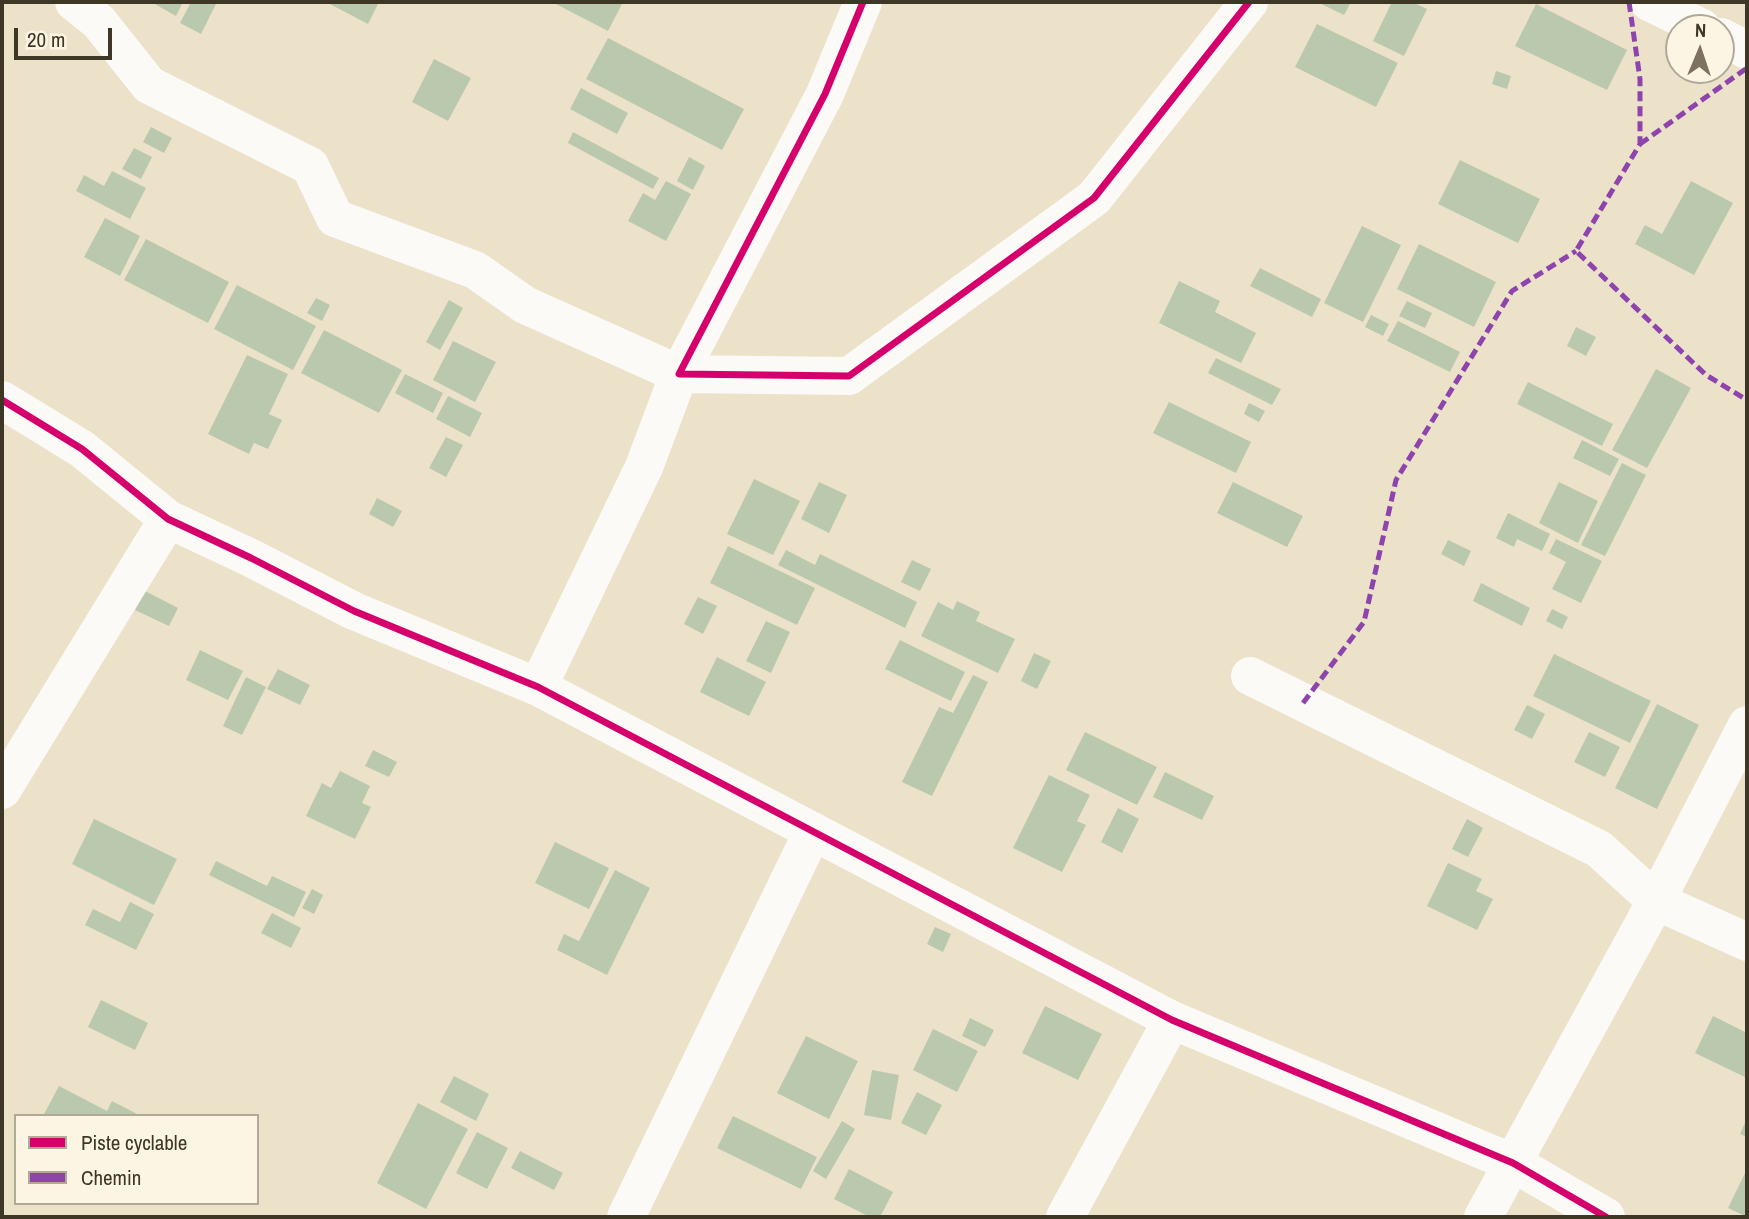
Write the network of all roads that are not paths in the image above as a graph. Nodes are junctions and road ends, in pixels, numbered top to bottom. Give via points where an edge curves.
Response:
1 (74, 2) edge
2 (863, 2) edge
3 (1249, 2) edge
4 (1649, 2) edge
5 (1673, 14) edge
6 (679, 374) junction
7 (2, 400) edge
8 (168, 519) junction
9 (1250, 676) dead end
10 (538, 687) junction
11 (1747, 725) edge
12 (2, 790) edge
13 (813, 831) junction
14 (1656, 901) junction
15 (1747, 942) edge
16 (1172, 1020) junction
17 (1513, 1163) junction
18 (626, 1217) edge
19 (1065, 1217) edge
20 (1483, 1217) edge
21 (1606, 1217) edge

1 - 6 street via 99,22 149,85 310,166 335,218 475,270 525,305
2 - 6 street via 825,94
3 - 6 street via 1094,198 849,376
4 - 5 street
6 - 10 street via 644,467
7 - 8 street via 82,449
8 - 10 street via 354,611
8 - 12 street
9 - 14 street via 1599,849
10 - 13 street
11 - 14 street
13 - 16 street
13 - 18 street
14 - 15 street
14 - 17 street
16 - 17 street
16 - 19 street
17 - 20 street
17 - 21 street

